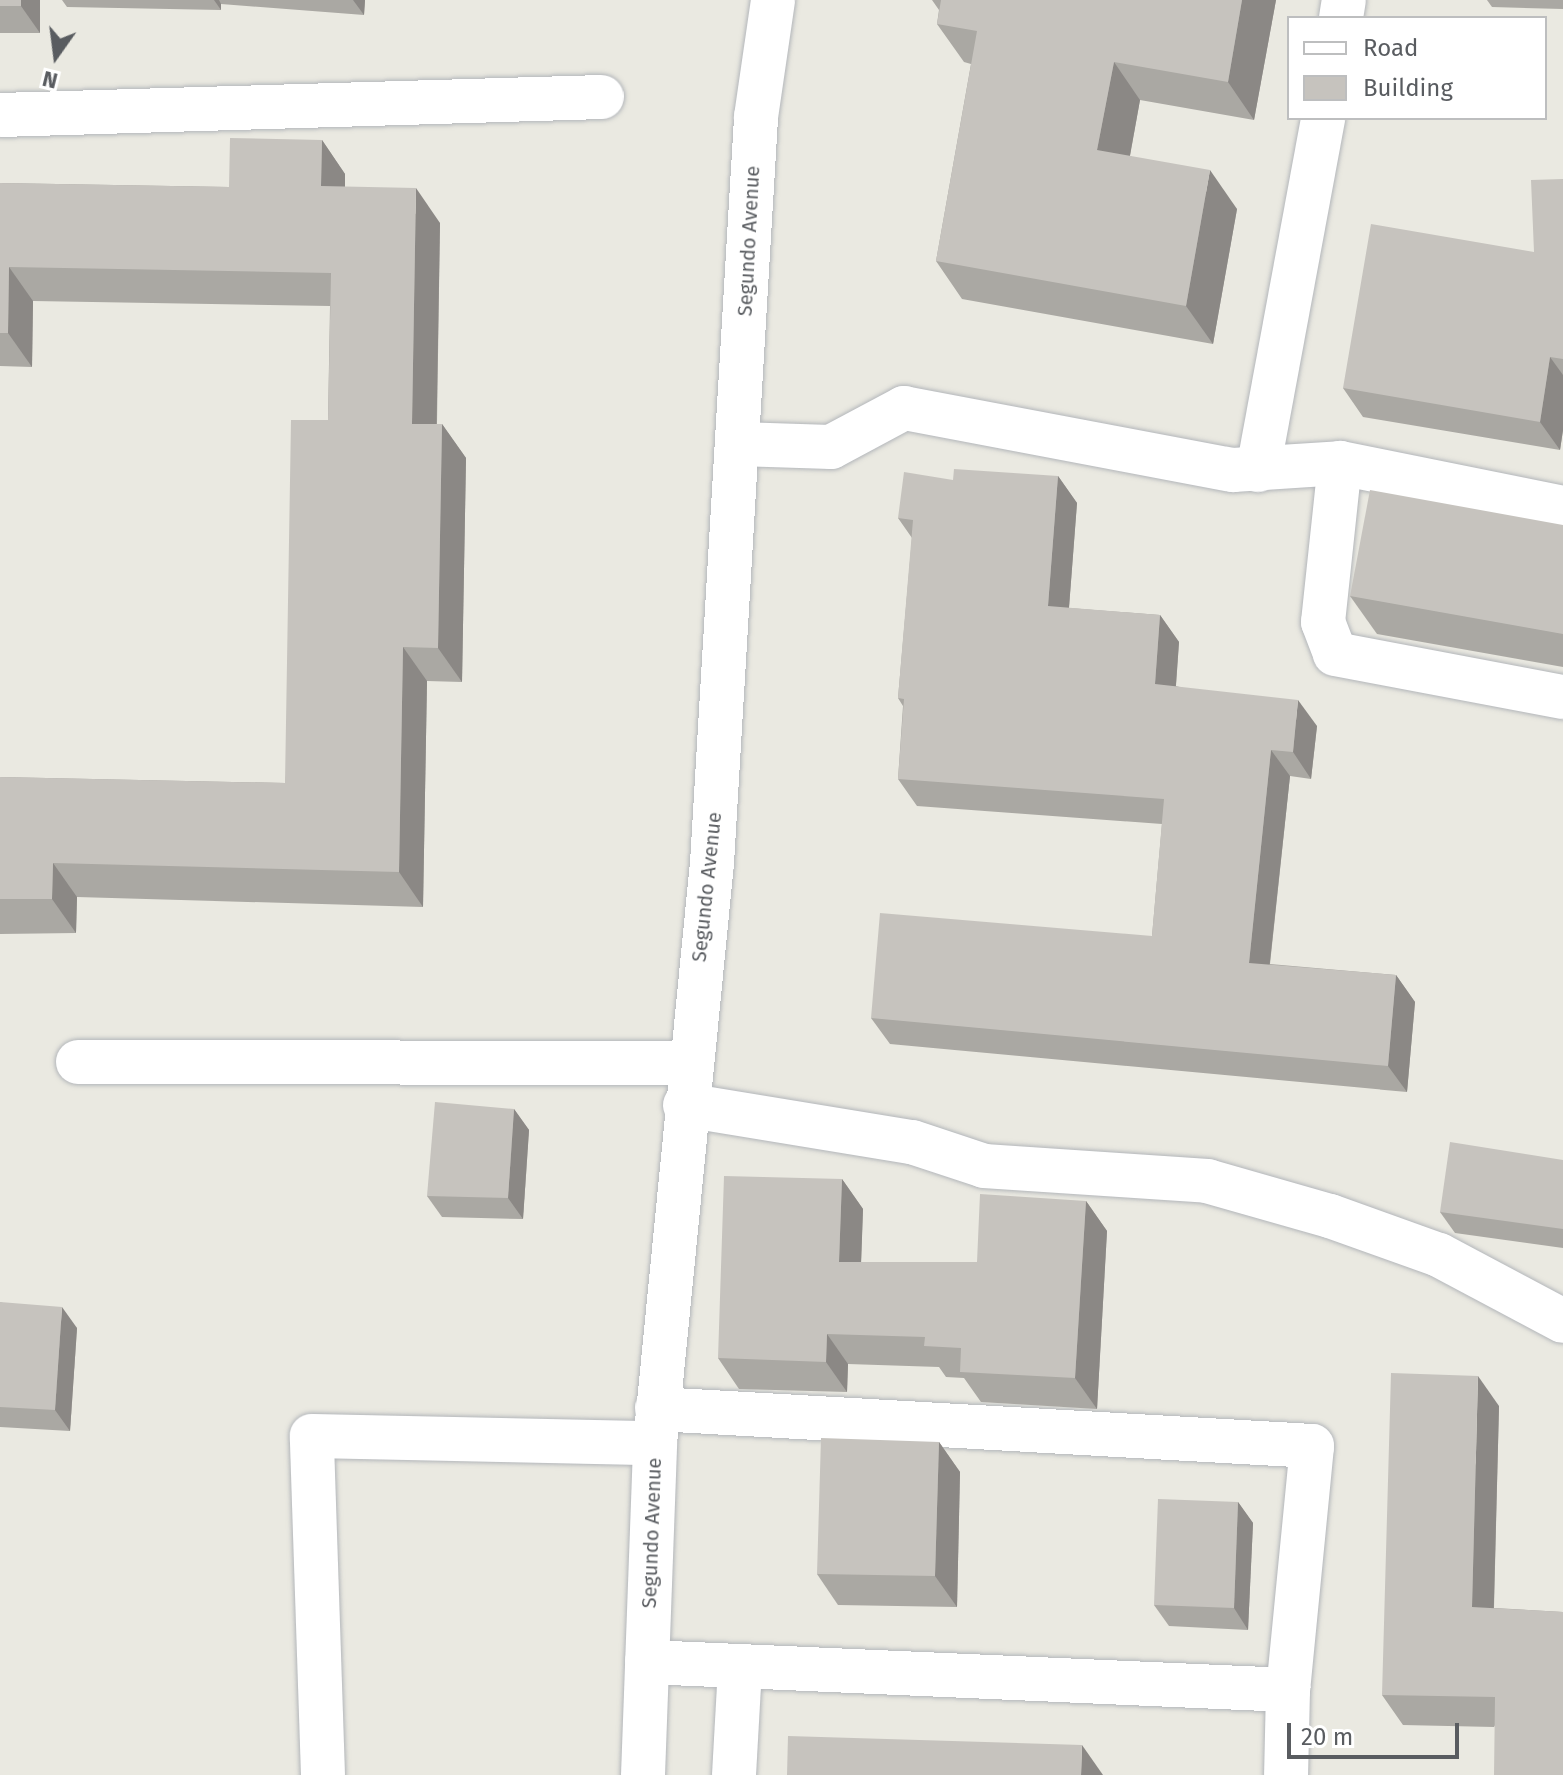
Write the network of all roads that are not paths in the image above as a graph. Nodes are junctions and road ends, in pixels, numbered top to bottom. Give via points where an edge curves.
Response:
1 (773, 0) edge
2 (602, 97) dead end
3 (0, 115) edge
4 (1323, 120) edge
5 (738, 444) junction
6 (1340, 463) junction
7 (1258, 470) junction
8 (1563, 508) edge
9 (1563, 697) edge
10 (78, 1062) dead end
11 (686, 1084) junction
12 (1563, 1321) edge
13 (656, 1426) junction
14 (647, 1662) junction
15 (740, 1666) junction
16 (1288, 1690) junction
17 (323, 1775) edge
18 (643, 1775) edge
19 (734, 1775) edge
20 (1286, 1775) edge

1 - 5 street, Segundo Avenue via 756,117
2 - 3 street
4 - 7 street
5 - 7 street via 831,447 904,408 1233,470
5 - 11 street, Segundo Avenue via 712,863
6 - 7 street
6 - 8 street
6 - 9 street via 1323,622 1335,654
10 - 11 street
11 - 12 street via 912,1142 984,1166 1207,1181 1330,1216 1439,1255
11 - 13 street, Segundo Avenue
13 - 14 street, Segundo Avenue
13 - 16 street via 1312,1446
13 - 17 street via 312,1436
14 - 15 street
14 - 18 street, Segundo Avenue
15 - 16 street
15 - 19 street
16 - 20 street

